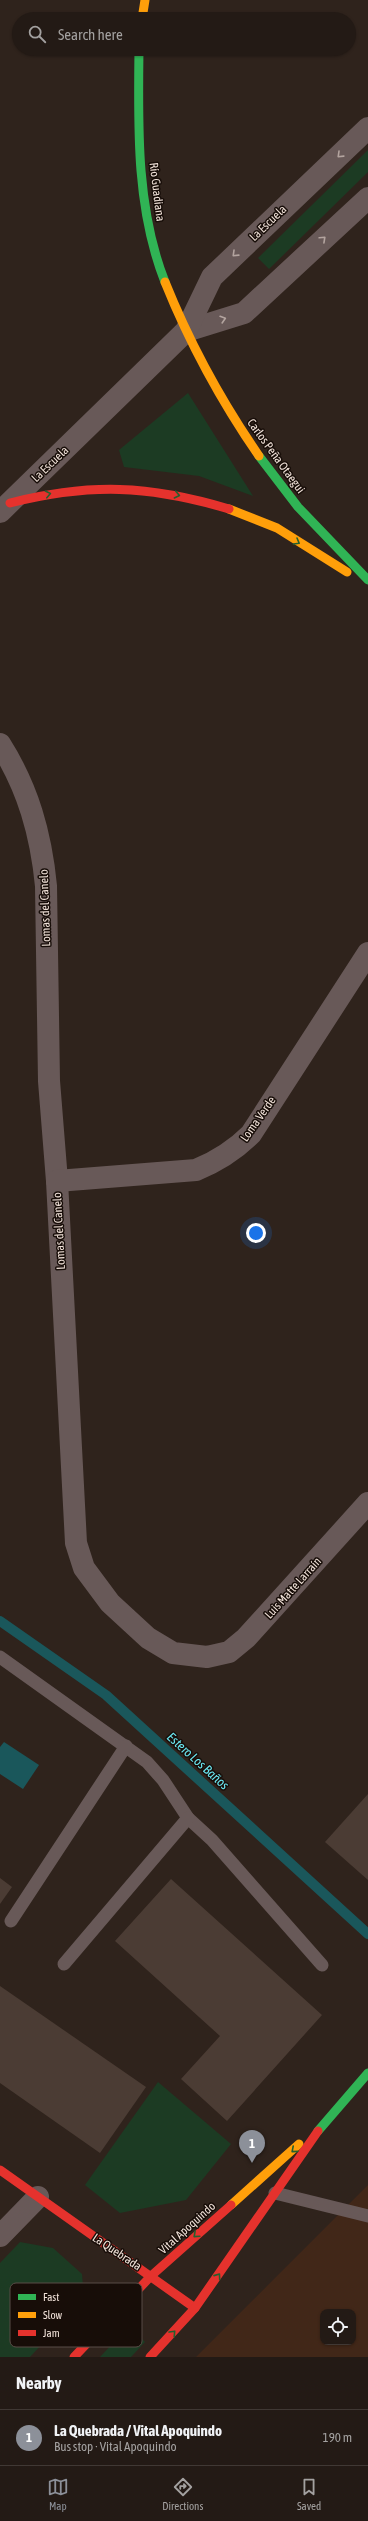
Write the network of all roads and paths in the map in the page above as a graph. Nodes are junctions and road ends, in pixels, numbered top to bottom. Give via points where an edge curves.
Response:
1 (145, 0) edge
2 (143, 12) edge
3 (139, 56) edge
4 (368, 128) edge
5 (368, 198) edge
6 (186, 331) junction
7 (5, 507) edge
8 (368, 580) edge
9 (368, 585) edge
10 (0, 744) edge
11 (368, 953) edge
12 (57, 1181) junction
13 (368, 1503) edge
14 (207, 1657) joint
15 (0, 1658) edge
16 (126, 1746) junction
17 (188, 1818) junction
18 (11, 1921) dead end
19 (64, 1964) dead end
20 (322, 1965) dead end
21 (368, 2073) edge
22 (323, 2124) junction
23 (0, 2170) edge
24 (275, 2193) junction
25 (38, 2197) junction
26 (368, 2216) edge
27 (0, 2236) edge
28 (151, 2276) junction
29 (142, 2285) edge
30 (195, 2308) junction
31 (84, 2347) edge
32 (74, 2357) edge
33 (150, 2357) edge

1 - 2 street
3 - 6 street, Río Guadiana via 138,121 142,177 150,230 165,282
4 -> 6 street, La Escuela via 212,277
6 -> 5 street, La Escuela via 244,313
6 - 7 street, La Escuela
6 - 8 street, Carlos Peña Otaegui via 250,443 315,526
7 -> 9 street via 58,492 108,488 157,491 206,501 253,518 297,541
10 - 12 street, Lomas del Canelo via 26,793 43,854 46,886 49,1080
11 - 12 street, Loma Verde via 251,1134 235,1150 216,1162 196,1170
12 - 14 street, Lomas del Canelo via 76,1543 84,1568 110,1603 148,1638 173,1653
13 - 14 street, Luis Matte Larraín via 246,1638 229,1652
15 - 16 lane
16 - 17 lane via 147,1762 163,1780
16 - 18 lane
17 - 19 lane
17 - 20 lane via 212,1840
21 - 22 street, Vital Apoquindo
22 - 24 street, Vital Apoquindo
22 -> 28 street, Vital Apoquindo
23 - 25 street, La Quebrada
24 - 26 lane
30 -> 24 street, Vital Apoquindo
25 - 27 street
25 - 28 street, La Quebrada
28 - 29 street, Vital Apoquindo
28 - 30 street, La Quebrada
33 -> 30 street, Vital Apoquindo
31 - 32 street, Vital Apoquindo

